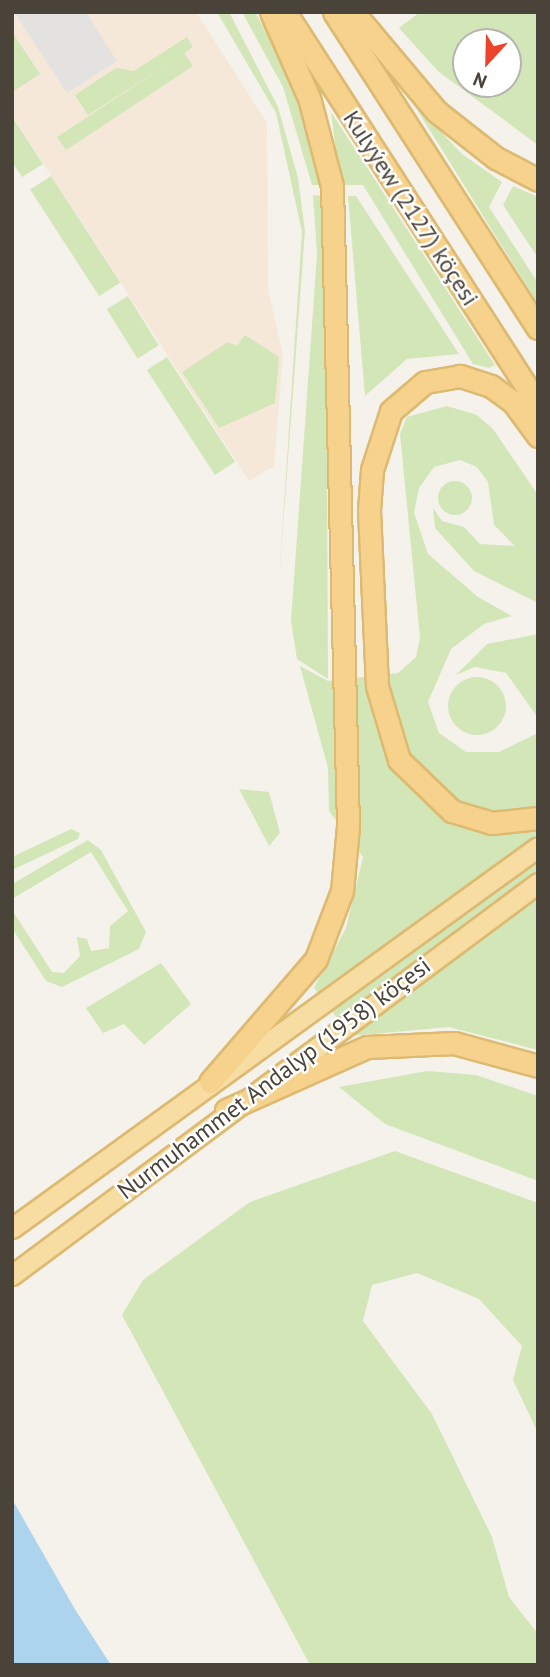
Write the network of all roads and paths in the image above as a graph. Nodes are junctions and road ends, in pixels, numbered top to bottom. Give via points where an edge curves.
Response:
1 (271, 12) edge
2 (285, 12) edge
3 (334, 12) edge
4 (353, 12) edge
5 (538, 180) edge
6 (538, 328) edge
7 (538, 404) edge
8 (538, 436) edge
9 (538, 818) edge
10 (538, 847) edge
11 (538, 883) edge
12 (538, 1066) edge
13 (210, 1082) junction
14 (226, 1110) junction
15 (12, 1228) edge
16 (12, 1275) edge

1 - 13 highway via 309,98 332,186 348,826 335,917 302,981
2 - 7 highway, Kulyýew (2127) köçesi
3 - 6 highway, Kulyýew (2127) köçesi
4 - 5 highway via 436,111 496,158
8 - 9 highway via 513,402 460,376 425,382 391,411 372,470 373,646 390,741 417,783 452,811 473,819
10 - 13 main road, Nurmuhammet Andalyp (1958) köçesi
11 - 14 main road, Nurmuhammet Andalyp (1958) köçesi
12 - 14 highway via 453,1043 367,1047
13 - 15 main road, Nurmuhammet Andalyp (1958) köçesi
14 - 16 main road, Nurmuhammet Andalyp (1958) köçesi

